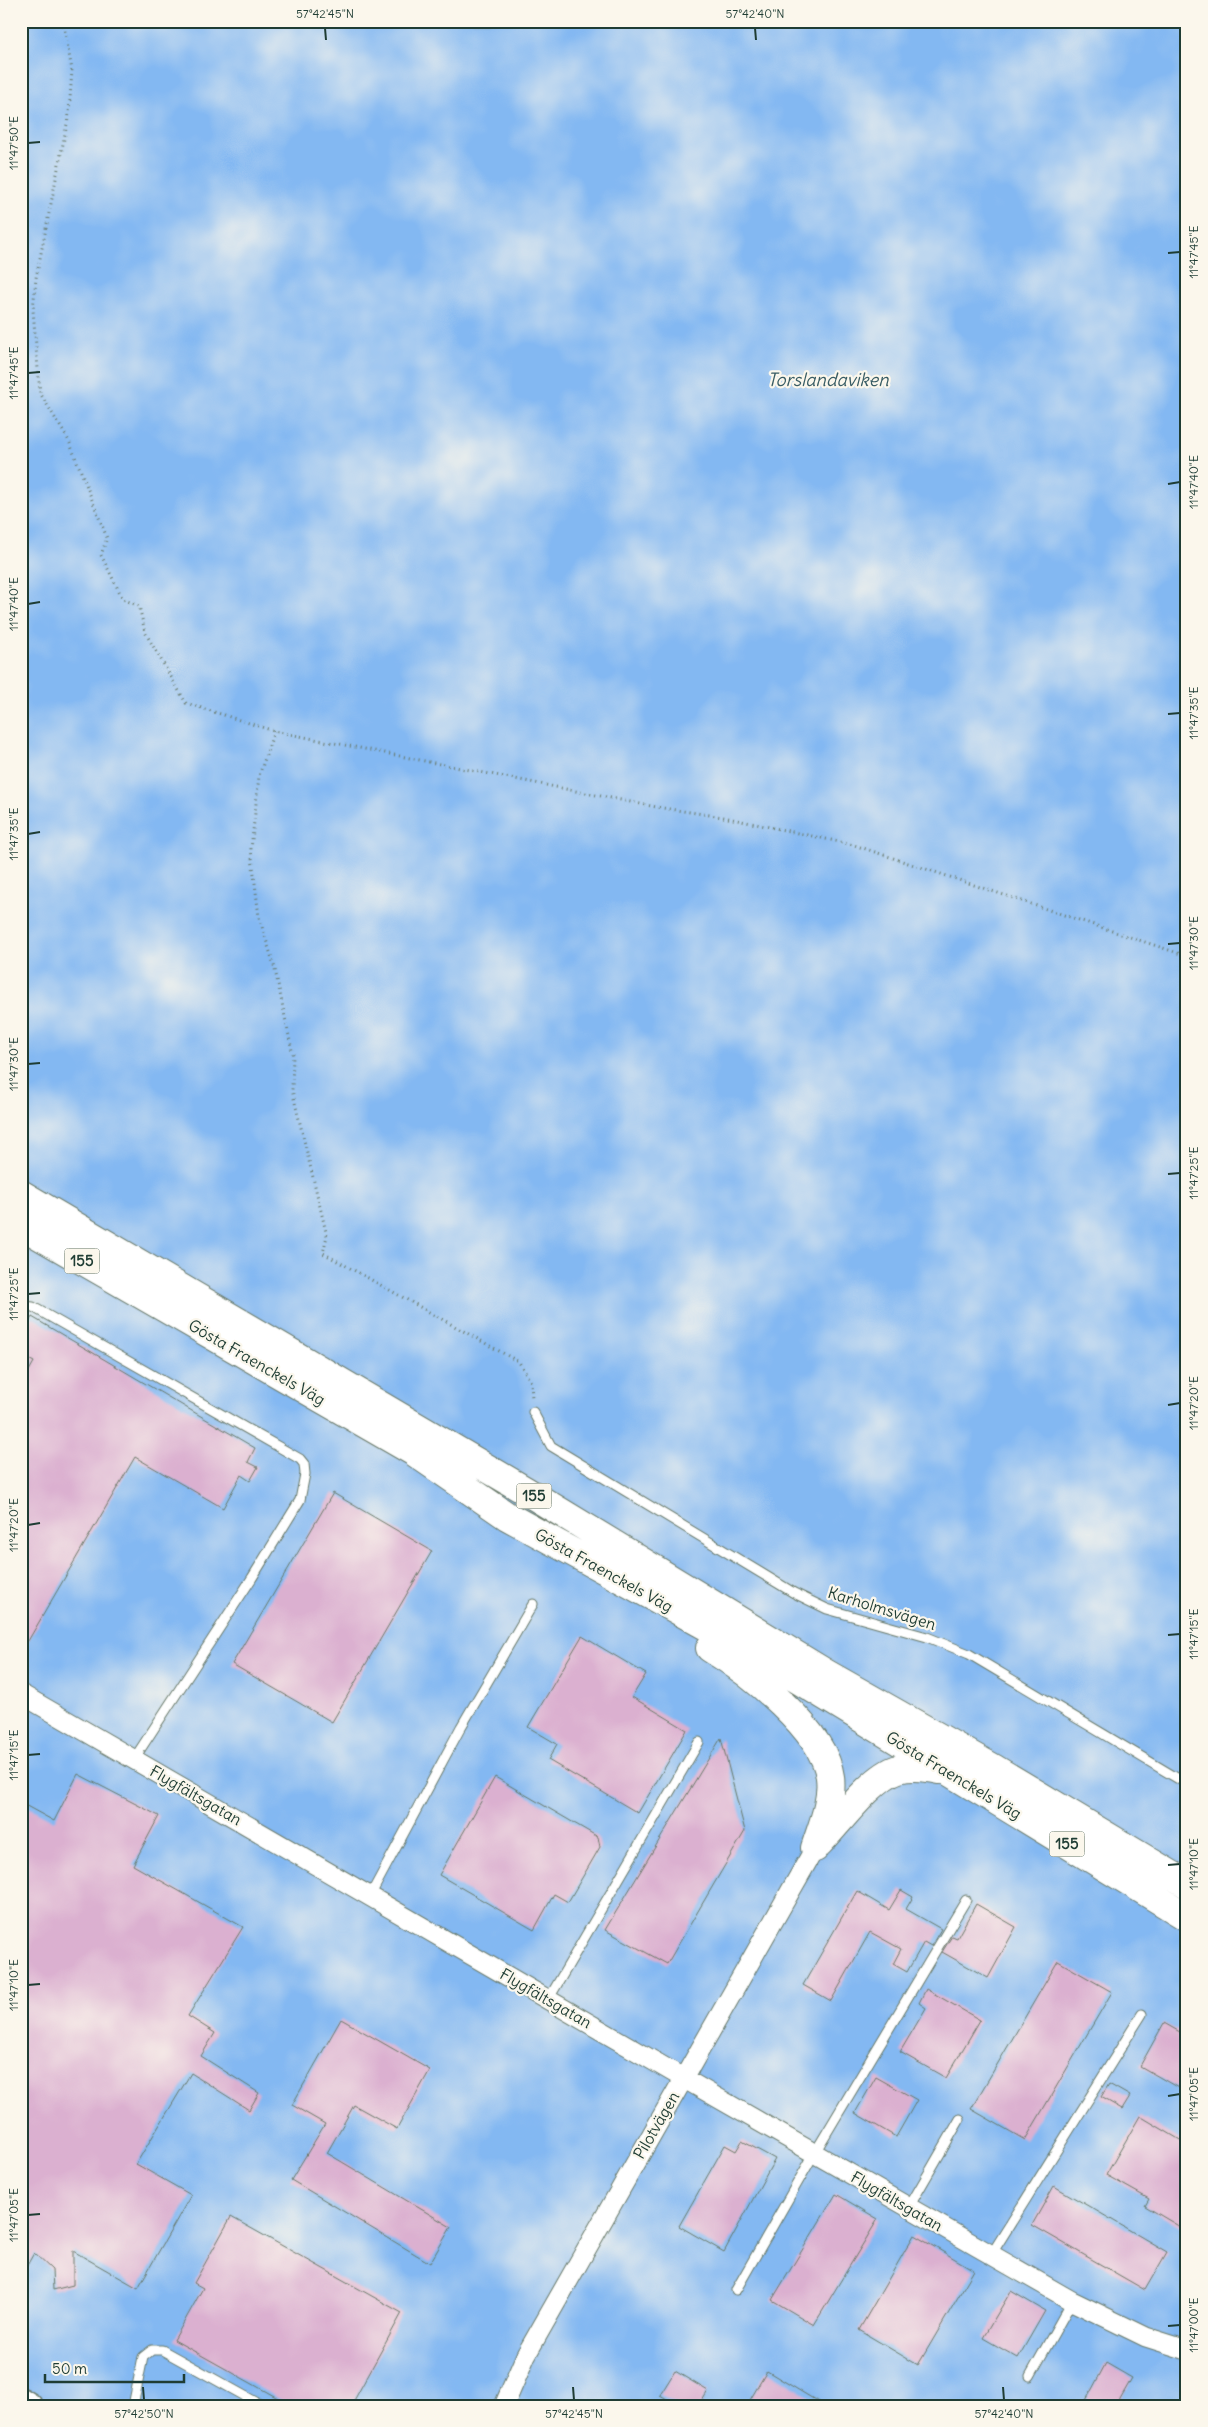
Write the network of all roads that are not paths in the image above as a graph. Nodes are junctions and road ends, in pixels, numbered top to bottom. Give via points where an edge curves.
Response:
1 (21, 1194) edge
2 (21, 1225) edge
3 (21, 1308) edge
4 (533, 1412) road end
5 (624, 1582) junction
6 (533, 1604) dead end
7 (21, 1694) edge
8 (699, 1742) dead end
9 (134, 1759) junction
10 (948, 1771) junction
11 (1187, 1784) edge
12 (815, 1848) junction
13 (1187, 1884) edge
14 (370, 1896) junction
15 (966, 1900) dead end
16 (1187, 1917) edge
17 (548, 2000) junction
18 (1142, 2014) dead end
19 (683, 2078) junction
20 (960, 2120) dead end
21 (814, 2154) junction
22 (909, 2208) junction
23 (992, 2255) junction
24 (736, 2290) dead end
25 (1072, 2300) junction
26 (1187, 2350) edge
27 (1030, 2376) dead end
28 (21, 2401) edge
29 (29, 2406) edge
30 (133, 2406) edge
31 (263, 2406) edge
32 (504, 2406) edge

1 - 13 main road, Gösta Fraenckels Väg / 155 via 357,1390 827,1674 995,1769
2 - 5 main road, Gösta Fraenckels Väg / 155 via 414,1452 507,1516
3 - 9 lane via 33,1306 304,1464 300,1500
4 - 11 lane, Karholmsvägen via 551,1446 794,1593 827,1609 927,1636 969,1654
5 - 10 main road, Gösta Fraenckels Väg / 155 via 748,1649
5 - 12 main road via 673,1626 756,1679 780,1700 812,1740 828,1766 830,1793
6 - 14 lane via 461,1727
7 - 9 street, Flygfältsgatan
8 - 17 lane
9 - 14 street, Flygfältsgatan
10 - 12 main road via 910,1767 885,1775
10 - 16 main road, Gösta Fraenckels Väg / 155
12 - 19 street, Pilotvägen
14 - 17 street, Flygfältsgatan
15 - 21 lane
17 - 19 street, Flygfältsgatan
18 - 23 lane
19 - 21 street, Flygfältsgatan
19 - 32 street, Pilotvägen via 526,2356
20 - 22 lane
21 - 22 street, Flygfältsgatan
21 - 24 lane
22 - 23 street, Flygfältsgatan
23 - 25 street, Flygfältsgatan
25 - 26 street, Flygfältsgatan via 1146,2336
25 - 27 lane
28 - 29 street
30 - 31 lane via 142,2357 152,2350 162,2350

